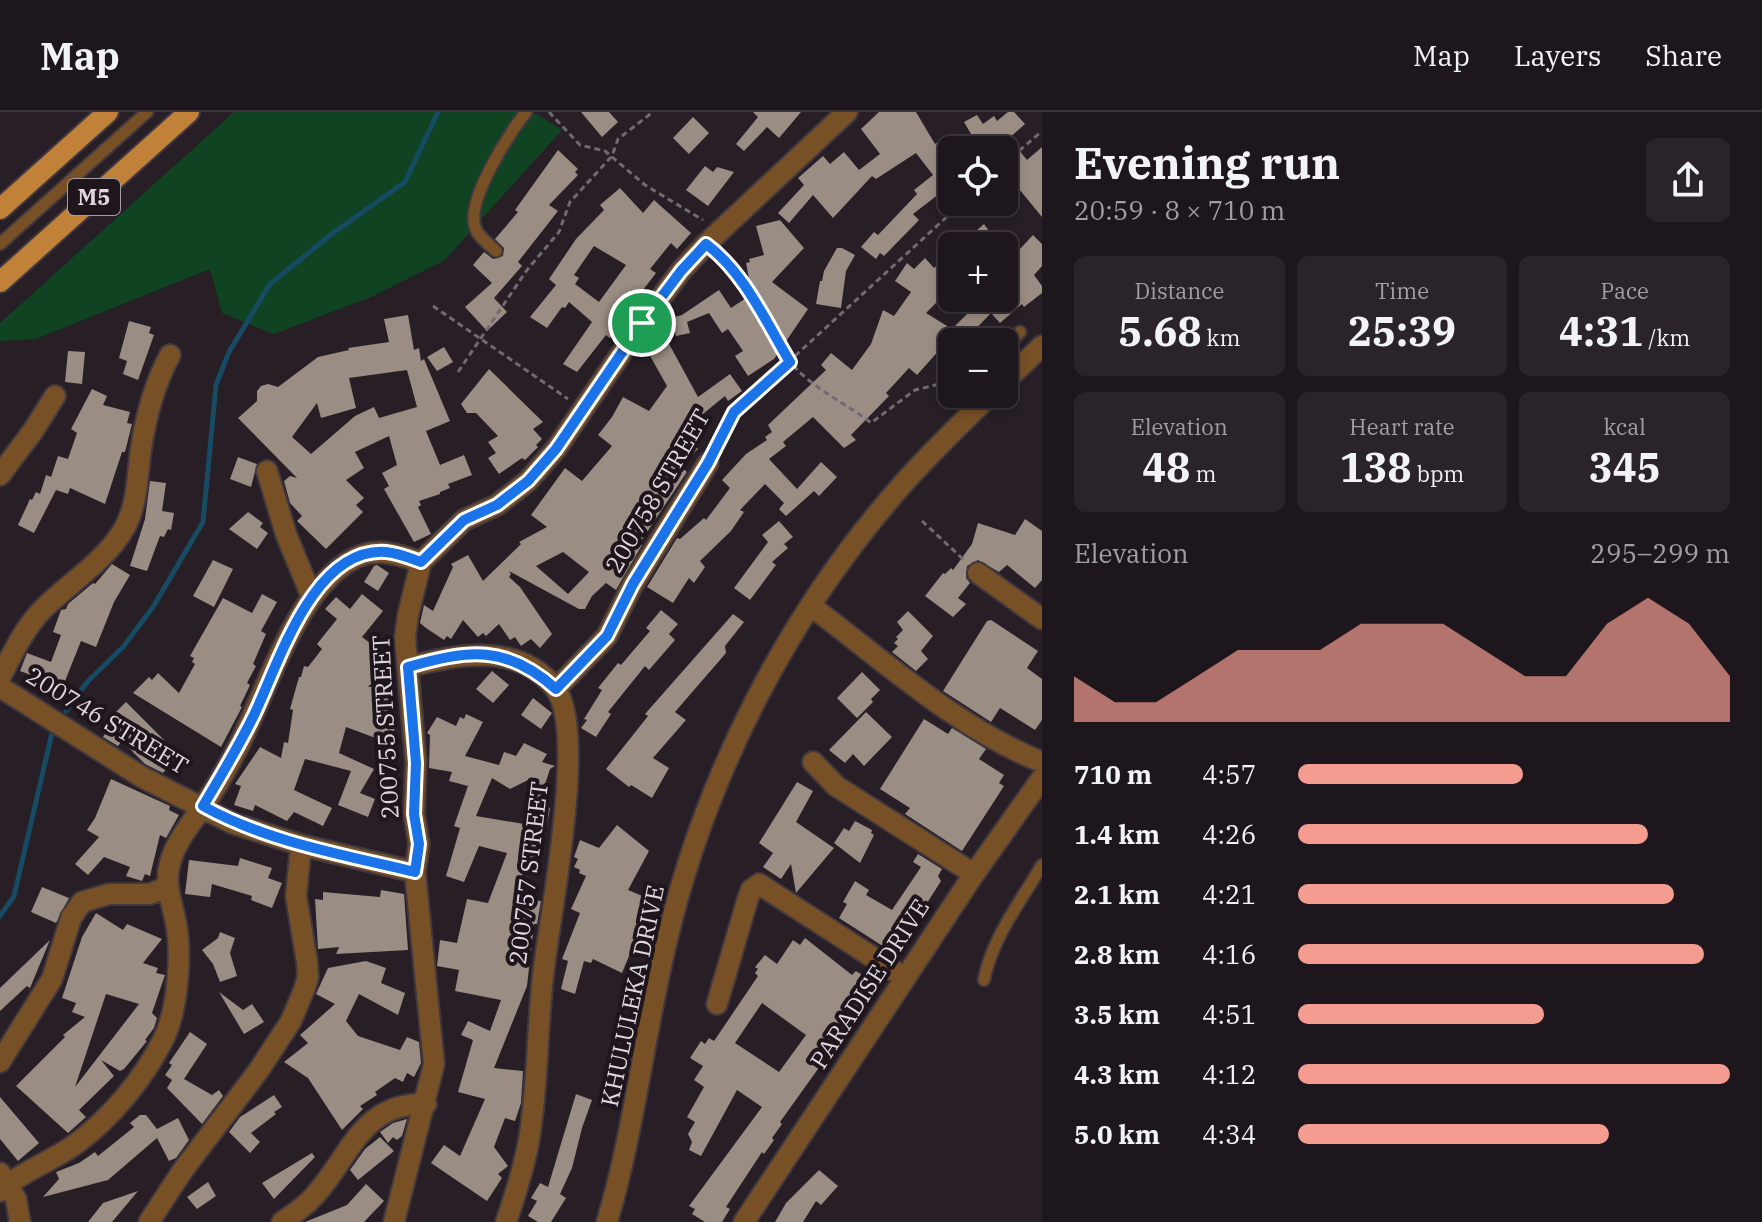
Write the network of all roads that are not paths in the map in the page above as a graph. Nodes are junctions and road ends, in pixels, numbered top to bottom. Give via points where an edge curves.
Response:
1 (108, 112) edge
2 (147, 112) edge
3 (189, 112) edge
4 (526, 112) edge
5 (847, 112) edge
6 (0, 209) edge
7 (0, 244) edge
8 (496, 251) dead end
9 (0, 282) edge
10 (1042, 346) edge
11 (170, 355) dead end
12 (1018, 369) edge
13 (55, 396) dead end
14 (977, 408) edge
15 (708, 463) road end
16 (267, 471) dead end
17 (0, 475) edge
18 (421, 562) junction
19 (978, 573) road end
20 (311, 595) junction
21 (811, 606) junction
22 (1042, 619) edge
23 (408, 667) junction
24 (0, 678) edge
25 (0, 687) edge
26 (556, 689) junction
27 (813, 762) dead end
28 (1042, 762) edge
29 (1039, 790) edge
30 (203, 806) junction
31 (301, 845) junction
32 (1042, 865) edge
33 (415, 872) junction
34 (974, 874) junction
35 (167, 887) junction
36 (905, 978) junction
37 (984, 980) dead end
38 (717, 1004) dead end
39 (0, 1062) edge
40 (426, 1104) junction
41 (3, 1183) edge
42 (20, 1222) edge
43 (149, 1222) edge
44 (282, 1222) edge
45 (394, 1222) edge
46 (506, 1222) edge
47 (607, 1222) edge
48 (744, 1222) edge

1 - 6 main road, M5
2 - 7 lane
3 - 9 main road, M5
4 - 8 lane via 474,206 474,226
5 - 18 street via 681,271 528,481 497,505 464,520
10 - 12 street
11 - 24 street via 155,384 135,499 125,527 40,612
13 - 17 street
14 - 21 street, KHULULEKA DRIVE via 901,486
15 - 26 street, 200758 STREET via 607,636
16 - 20 street
18 - 20 street via 385,552 364,554 341,566
18 - 23 street, 200755 STREET via 405,637
19 - 22 street
20 - 30 street
21 - 28 street via 925,693 1010,749
21 - 47 street, KHULULEKA DRIVE via 752,707 693,849 666,942 624,1167
23 - 26 street via 472,654 495,655 522,663
23 - 33 street, 200755 STREET via 419,844
25 - 30 street, 200746 STREET via 142,777
26 - 46 street, 200757 STREET via 568,739 564,820 529,1141
27 - 34 street via 836,786
29 - 34 street, PARADISE DRIVE
30 - 31 street, 200746 STREET via 232,823
30 - 35 street via 178,844
31 - 33 street, 200746 STREET
31 - 43 street via 296,896 307,962 304,990 259,1070
32 - 37 lane via 995,944
33 - 40 street, 200755 STREET via 434,1064
34 - 36 street, PARADISE DRIVE
35 - 39 street via 82,902 71,918 52,979
35 - 41 street via 179,946 164,1039 147,1068 96,1127
36 - 38 street via 759,884 748,898
36 - 48 street, PARADISE DRIVE
40 - 44 street via 409,1103 373,1120 315,1195
40 - 45 street, 200755 STREET
41 - 42 street via 16,1199

